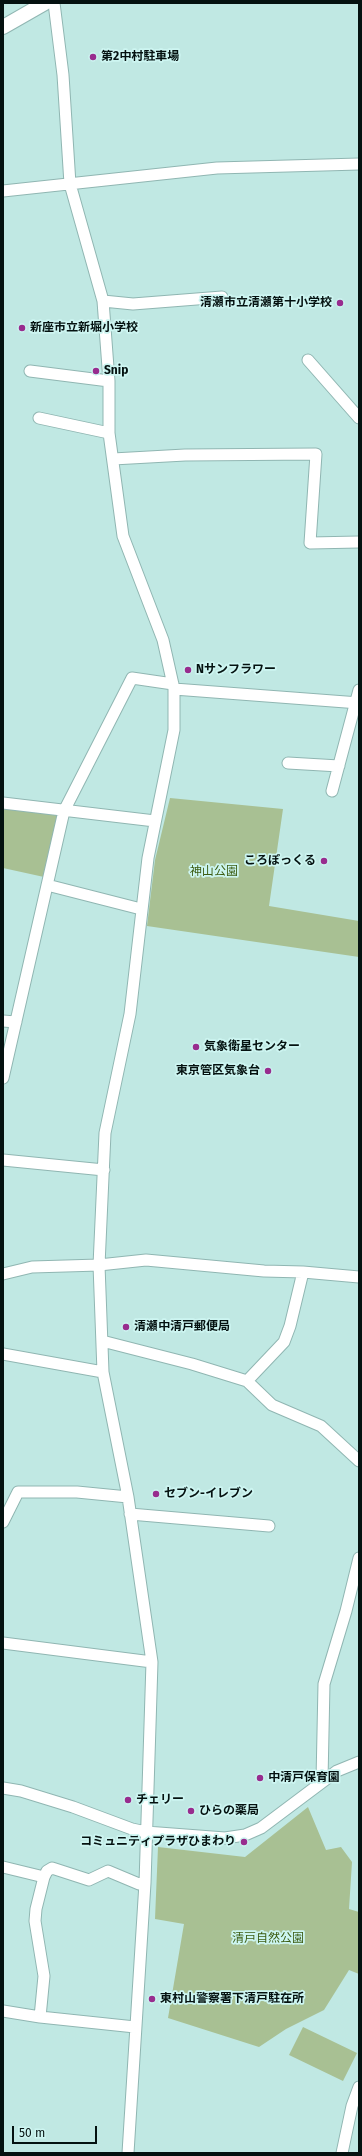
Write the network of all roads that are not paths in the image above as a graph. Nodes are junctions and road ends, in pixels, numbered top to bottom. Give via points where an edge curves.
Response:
1 (45, 3) edge
2 (54, 3) edge
3 (3, 27) edge
4 (359, 164) edge
5 (70, 184) junction
6 (3, 191) edge
7 (222, 297) dead end
8 (103, 302) junction
9 (308, 360) dead end
10 (30, 371) dead end
11 (108, 381) junction
12 (39, 418) dead end
13 (359, 418) edge
14 (108, 433) junction
15 (113, 459) junction
16 (359, 542) edge
17 (173, 687) junction
18 (359, 690) edge
19 (357, 703) edge
20 (288, 763) dead end
21 (339, 766) junction
22 (332, 791) dead end
23 (3, 803) edge
24 (64, 811) junction
25 (155, 821) junction
26 (47, 885) junction
27 (141, 909) junction
28 (3, 1021) edge
29 (16, 1022) junction
30 (3, 1078) edge
31 (3, 1160) edge
32 (104, 1170) junction
33 (100, 1265) junction
34 (303, 1272) junction
35 (3, 1274) edge
36 (359, 1277) edge
37 (102, 1341) junction
38 (3, 1354) edge
39 (103, 1372) junction
40 (247, 1381) junction
41 (359, 1460) edge
42 (128, 1496) junction
43 (130, 1514) junction
44 (3, 1522) edge
45 (269, 1526) dead end
46 (359, 1558) edge
47 (3, 1643) edge
48 (152, 1662) junction
49 (359, 1762) edge
50 (322, 1780) junction
51 (3, 1788) edge
52 (146, 1832) junction
53 (3, 1867) edge
54 (44, 1876) junction
55 (145, 1884) junction
56 (3, 2011) edge
57 (40, 2017) junction
58 (135, 2027) junction
59 (358, 2091) edge
60 (128, 2153) edge
61 (342, 2153) edge

1 - 3 main road
2 - 5 street via 63,75
4 - 5 street via 217,168
5 - 6 street
5 - 8 street
7 - 8 street via 134,304
8 - 11 street
9 - 13 street
10 - 11 street
11 - 14 street
12 - 14 street
14 - 15 street
15 - 16 street via 186,455 316,454 310,543
15 - 17 street via 122,536 164,640
17 - 19 street
17 - 24 street via 132,678
17 - 25 street via 174,730
18 - 19 street
19 - 21 street
20 - 21 street
21 - 22 street
23 - 24 street
24 - 25 street
24 - 26 street
25 - 27 street
26 - 27 street
26 - 29 street
27 - 32 street via 130,1014 105,1133
28 - 29 street
29 - 30 street
31 - 32 street
32 - 33 street
33 - 34 street via 159,1260 264,1271
33 - 35 street via 32,1267
33 - 37 street
34 - 36 street
34 - 40 street via 284,1342
37 - 39 street
37 - 40 street
38 - 39 street
39 - 42 street
40 - 41 street via 272,1405 321,1426
42 - 43 street
42 - 44 street via 77,1492 18,1492
43 - 45 street
43 - 48 street
46 - 50 street via 325,1678 322,1700
47 - 48 street
48 - 52 street
49 - 50 street
50 - 52 street via 261,1828 245,1835 207,1838
51 - 52 street via 66,1804
52 - 55 street
53 - 54 street
54 - 55 street via 52,1868 89,1880 108,1871
54 - 57 street via 35,1921 44,1976
55 - 58 street
56 - 57 street
57 - 58 street
58 - 60 street
59 - 61 street

